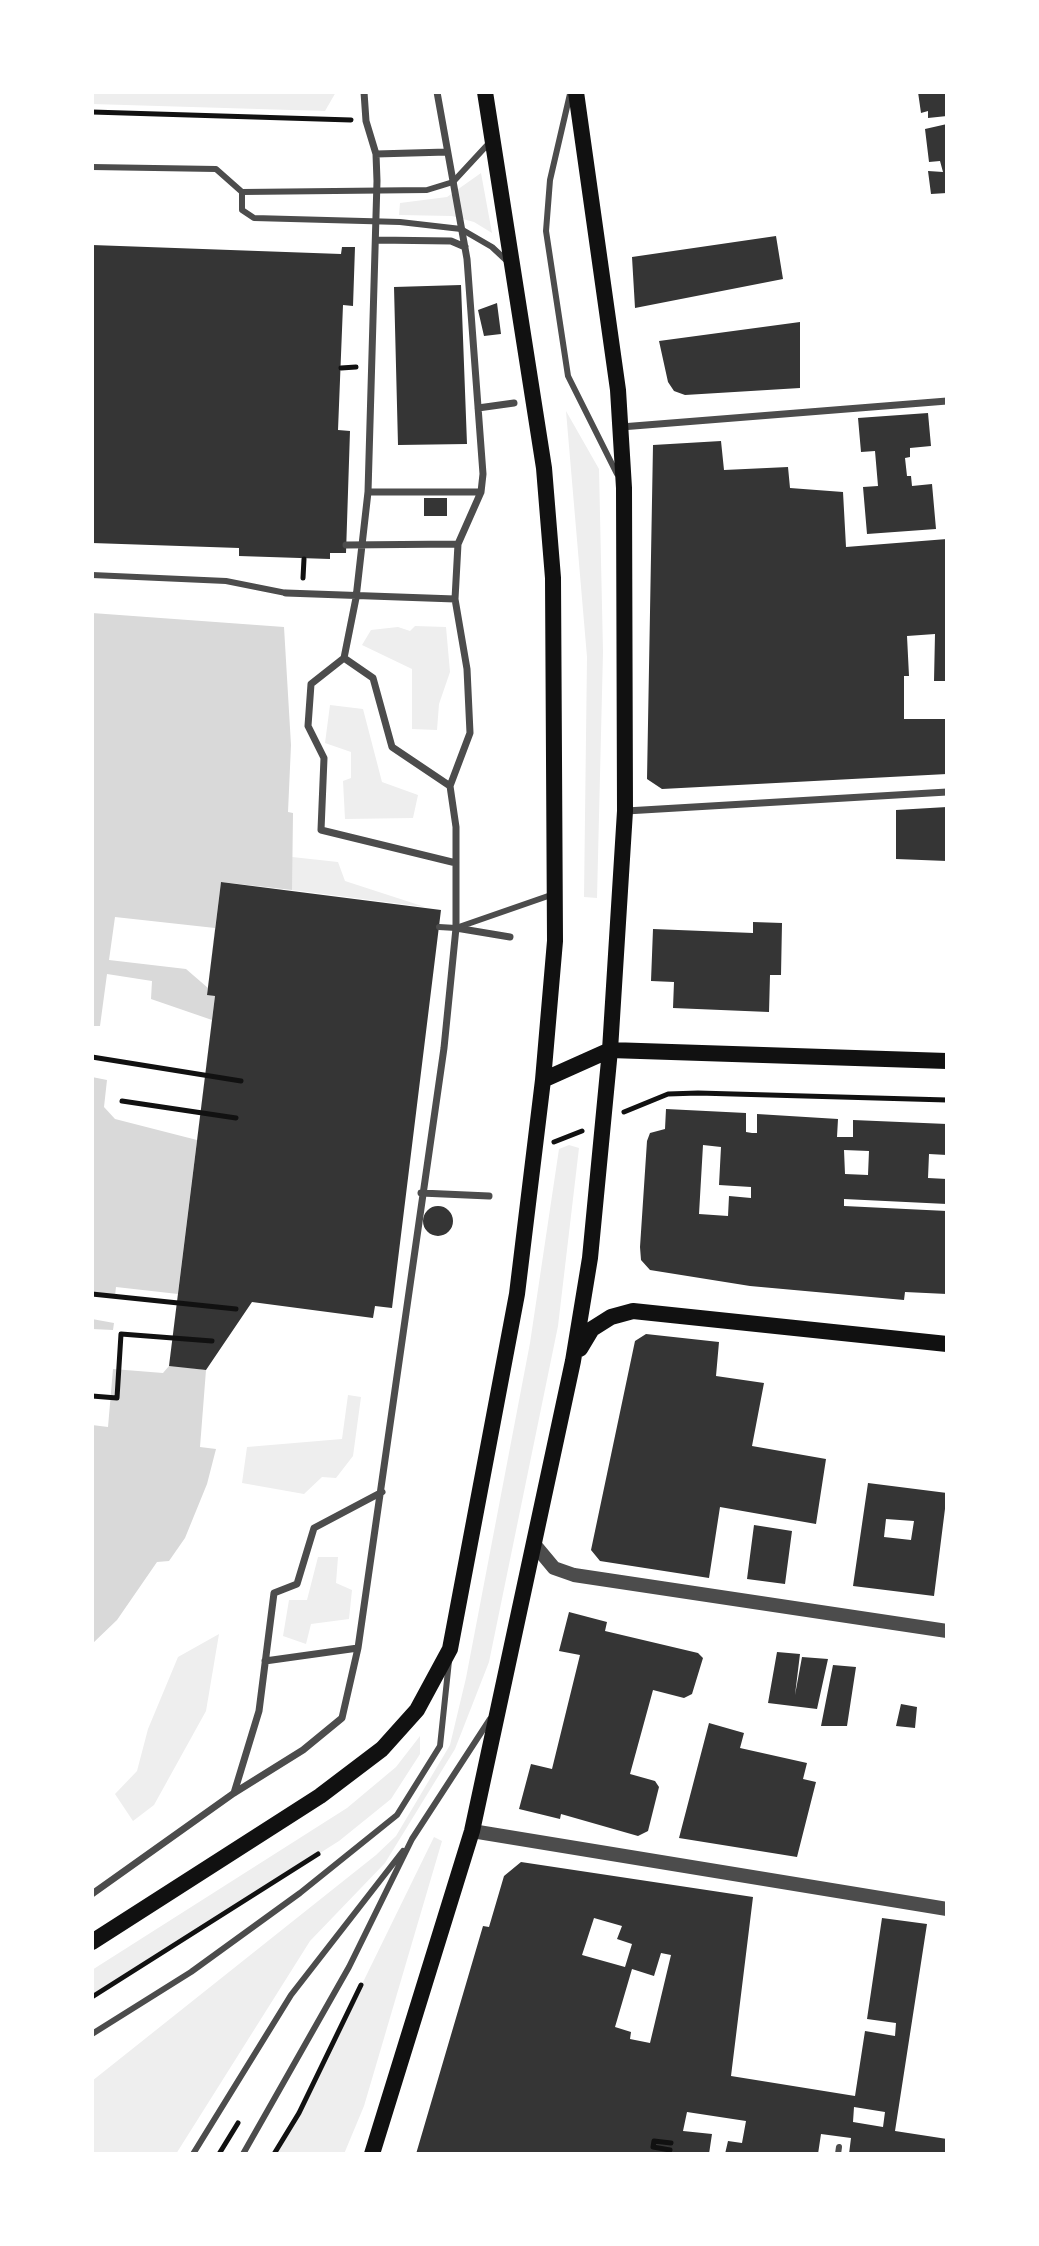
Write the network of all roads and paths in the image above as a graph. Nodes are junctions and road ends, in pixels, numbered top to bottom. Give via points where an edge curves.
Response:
1 (364, 92) edge
2 (437, 92) edge
3 (573, 92) edge
4 (487, 95) edge
5 (92, 112) edge
6 (366, 121) junction
7 (492, 139) junction
8 (447, 152) junction
9 (376, 154) junction
10 (92, 167) edge
11 (453, 182) junction
12 (242, 192) junction
13 (376, 193) junction
14 (376, 222) junction
15 (461, 229) junction
16 (376, 240) junction
17 (465, 247) junction
18 (515, 274) junction
19 (947, 401) edge
20 (514, 403) dead end
21 (478, 408) junction
22 (621, 427) junction
23 (624, 488) junction
24 (368, 492) junction
25 (481, 492) junction
26 (363, 542) junction
27 (458, 544) junction
28 (346, 545) dead end
29 (92, 575) edge
30 (286, 593) joint
31 (356, 598) junction
32 (455, 599) junction
33 (344, 658) junction
34 (450, 786) junction
35 (947, 792) edge
36 (625, 811) junction
37 (456, 863) junction
38 (555, 893) junction
39 (439, 927) dead end
40 (456, 928) junction
41 (510, 937) dead end
42 (610, 1050) junction
43 (92, 1057) edge
44 (947, 1061) edge
45 (543, 1080) junction
46 (241, 1081) dead end
47 (947, 1100) edge
48 (122, 1101) dead end
49 (236, 1118) dead end
50 (603, 1123) junction
51 (535, 1150) junction
52 (421, 1193) junction
53 (489, 1196) dead end
54 (92, 1294) edge
55 (236, 1309) dead end
56 (212, 1341) dead end
57 (947, 1344) edge
58 (573, 1361) junction
59 (92, 1396) edge
60 (382, 1492) junction
61 (534, 1544) junction
62 (947, 1631) edge
63 (358, 1648) junction
64 (450, 1649) junction
65 (265, 1661) junction
66 (499, 1706) junction
67 (234, 1793) junction
68 (472, 1831) junction
69 (412, 1839) junction
70 (326, 1849) dead end
71 (92, 1894) edge
72 (947, 1909) edge
73 (92, 1942) edge
74 (361, 1985) dead end
75 (92, 1997) edge
76 (92, 2034) edge
77 (193, 2154) edge
78 (243, 2154) edge
79 (274, 2154) edge
80 (372, 2154) edge

1 - 6 street
2 - 8 street
3 - 22 main road
3 - 23 lane via 550,180 546,231 568,376
4 - 7 main road
5 - 6 path
6 - 9 street
7 - 11 lane
7 - 18 main road
8 - 9 street
8 - 11 street
9 - 13 street
10 - 12 lane via 216,169
11 - 13 lane via 427,190
11 - 15 street
12 - 13 lane
12 - 14 lane via 242,210 254,218
13 - 14 street
14 - 15 lane
14 - 16 street
15 - 17 street
15 - 18 lane via 499,252
16 - 17 street via 451,241
16 - 24 street
17 - 21 street
18 - 38 main road via 544,468 553,578
19 - 22 street
20 - 21 street
21 - 25 street
22 - 23 main road
23 - 36 main road
24 - 25 street
24 - 26 street
25 - 27 street
26 - 27 street
26 - 28 street
26 - 31 street
27 - 32 street
29 - 30 lane via 226,581
30 - 31 street
31 - 32 street
31 - 33 street
32 - 34 street via 467,669 470,733
33 - 34 street via 373,678 392,747
33 - 37 street via 311,684 308,726 324,758 321,830
34 - 37 street
35 - 36 street
36 - 42 main road
37 - 40 street
38 - 40 lane
38 - 45 main road
39 - 40 lane
40 - 41 street
40 - 52 street
42 - 44 main road
42 - 45 main road
42 - 50 main road
43 - 46 path
45 - 51 main road
47 - 50 path via 668,1094
48 - 49 path
50 - 51 path
50 - 58 main road
51 - 64 main road via 517,1294
52 - 53 street
52 - 60 street
54 - 55 path
56 - 59 path via 121,1334 117,1398
57 - 58 main road via 633,1311 592,1329
58 - 61 main road
60 - 63 street
60 - 65 street via 314,1528 297,1584 274,1593
61 - 62 street via 554,1568 583,1577
61 - 66 main road
63 - 65 street
63 - 67 street via 342,1718 303,1750
64 - 73 main road via 424,1700 382,1749 320,1796
64 - 76 lane via 440,1746 397,1815 191,1972
65 - 67 street via 259,1711
66 - 68 main road
66 - 69 lane
67 - 71 street
68 - 72 street
68 - 80 main road
69 - 77 lane via 291,1995
69 - 78 lane via 349,1967
70 - 75 path
74 - 79 path

